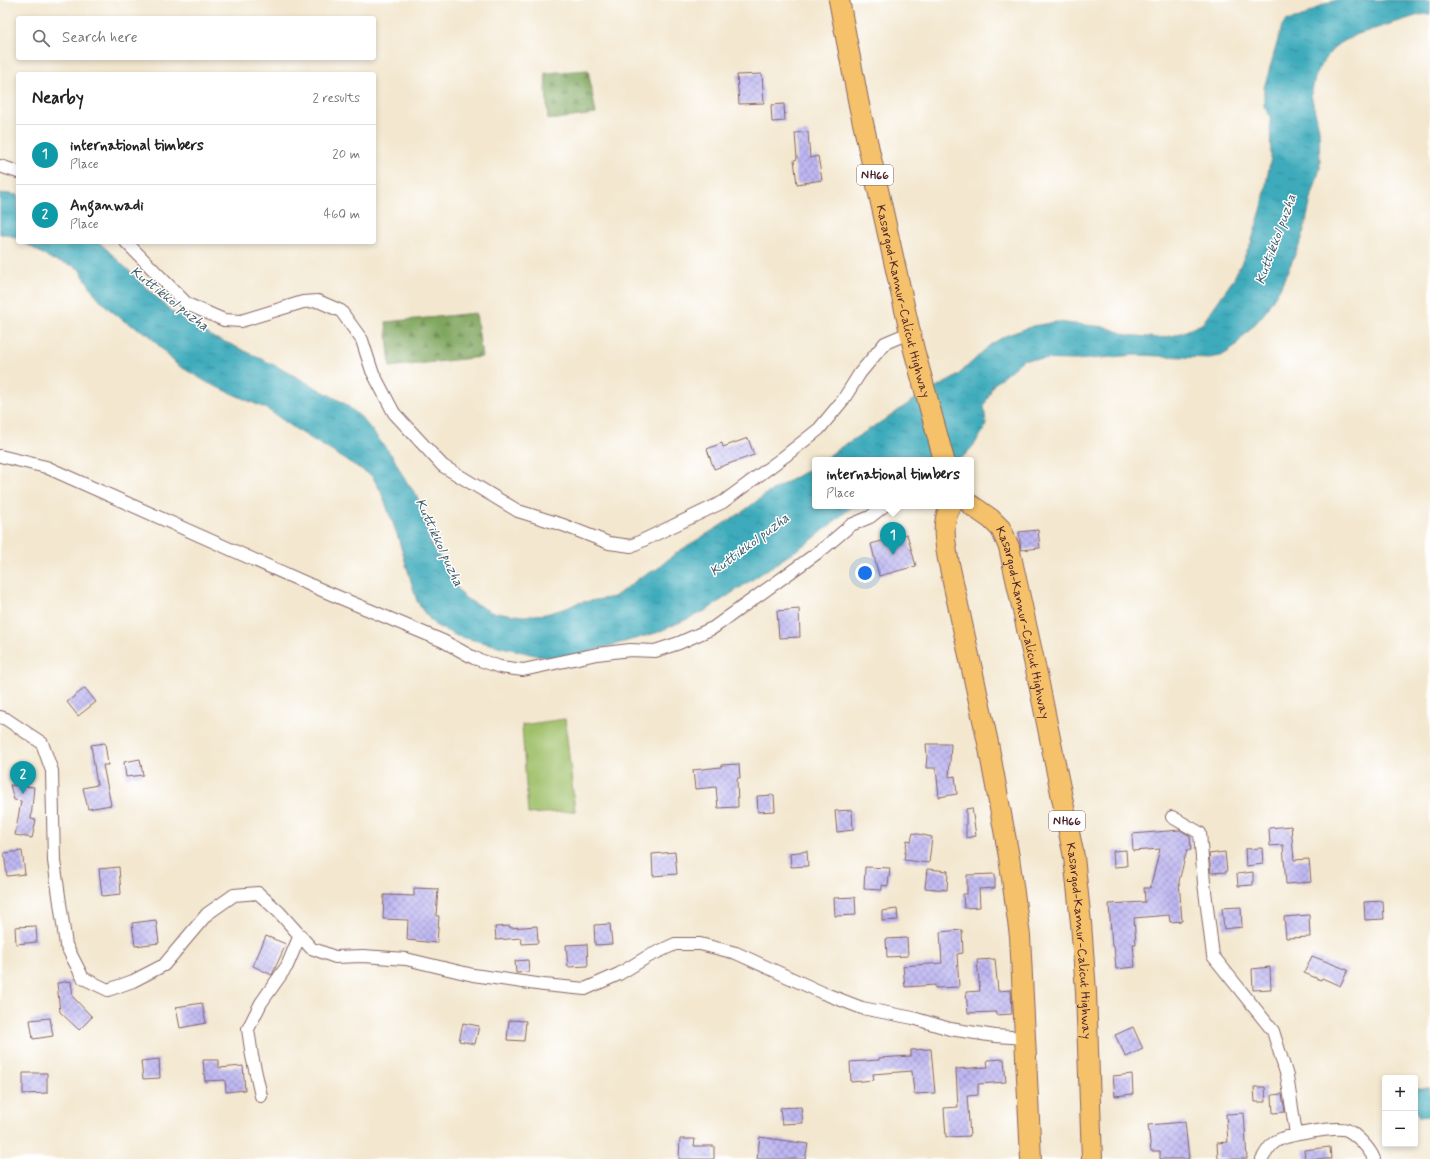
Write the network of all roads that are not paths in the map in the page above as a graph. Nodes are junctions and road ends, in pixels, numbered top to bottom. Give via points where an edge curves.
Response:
1 (839, 0) edge
2 (0, 166) edge
3 (16, 171) edge
4 (128, 244) edge
5 (912, 341) junction
6 (0, 456) edge
7 (943, 457) edge
8 (974, 506) edge
9 (880, 509) edge
10 (950, 509) edge
11 (0, 717) edge
12 (1172, 817) dead end
13 (300, 935) junction
14 (1026, 1038) junction
15 (261, 1096) dead end
16 (1296, 1134) junction
17 (1031, 1159) edge
18 (1092, 1159) edge
19 (1262, 1159) edge
20 (1374, 1159) edge

1 - 5 highway, Kasargod-Kannur-Calicut Highway / NH66 via 859,105
2 - 3 street
4 - 5 street via 187,304 224,320 241,321 303,302 318,301 341,311 362,340 372,371 394,413 443,466 518,511 608,543 631,546 723,502 820,429 860,373 886,343
5 - 7 highway, Kasargod-Kannur-Calicut Highway / NH66
6 - 9 street via 46,467 443,641 474,658 500,667 523,670 597,654 630,650 655,651 713,628 824,548 851,525 870,517
8 - 18 highway, Kasargod-Kannur-Calicut Highway / NH66 via 1000,529 1009,547 1074,858 1086,992
10 - 14 highway via 945,518 944,538 988,743 1009,857 1020,936
11 - 13 street via 42,743 52,771 54,861 58,892 66,945 82,978 108,990 164,965 207,914 234,895 258,893
12 - 16 street via 1200,833 1213,956 1272,1031 1287,1076
13 - 14 street via 311,948 335,957 406,959 473,975 585,989 620,974 675,944 700,944 736,953 862,1008 913,1018 950,1029
13 - 15 street via 287,966 261,1003 248,1029
14 - 17 highway
16 - 19 street via 1274,1142
16 - 20 street via 1346,1129

